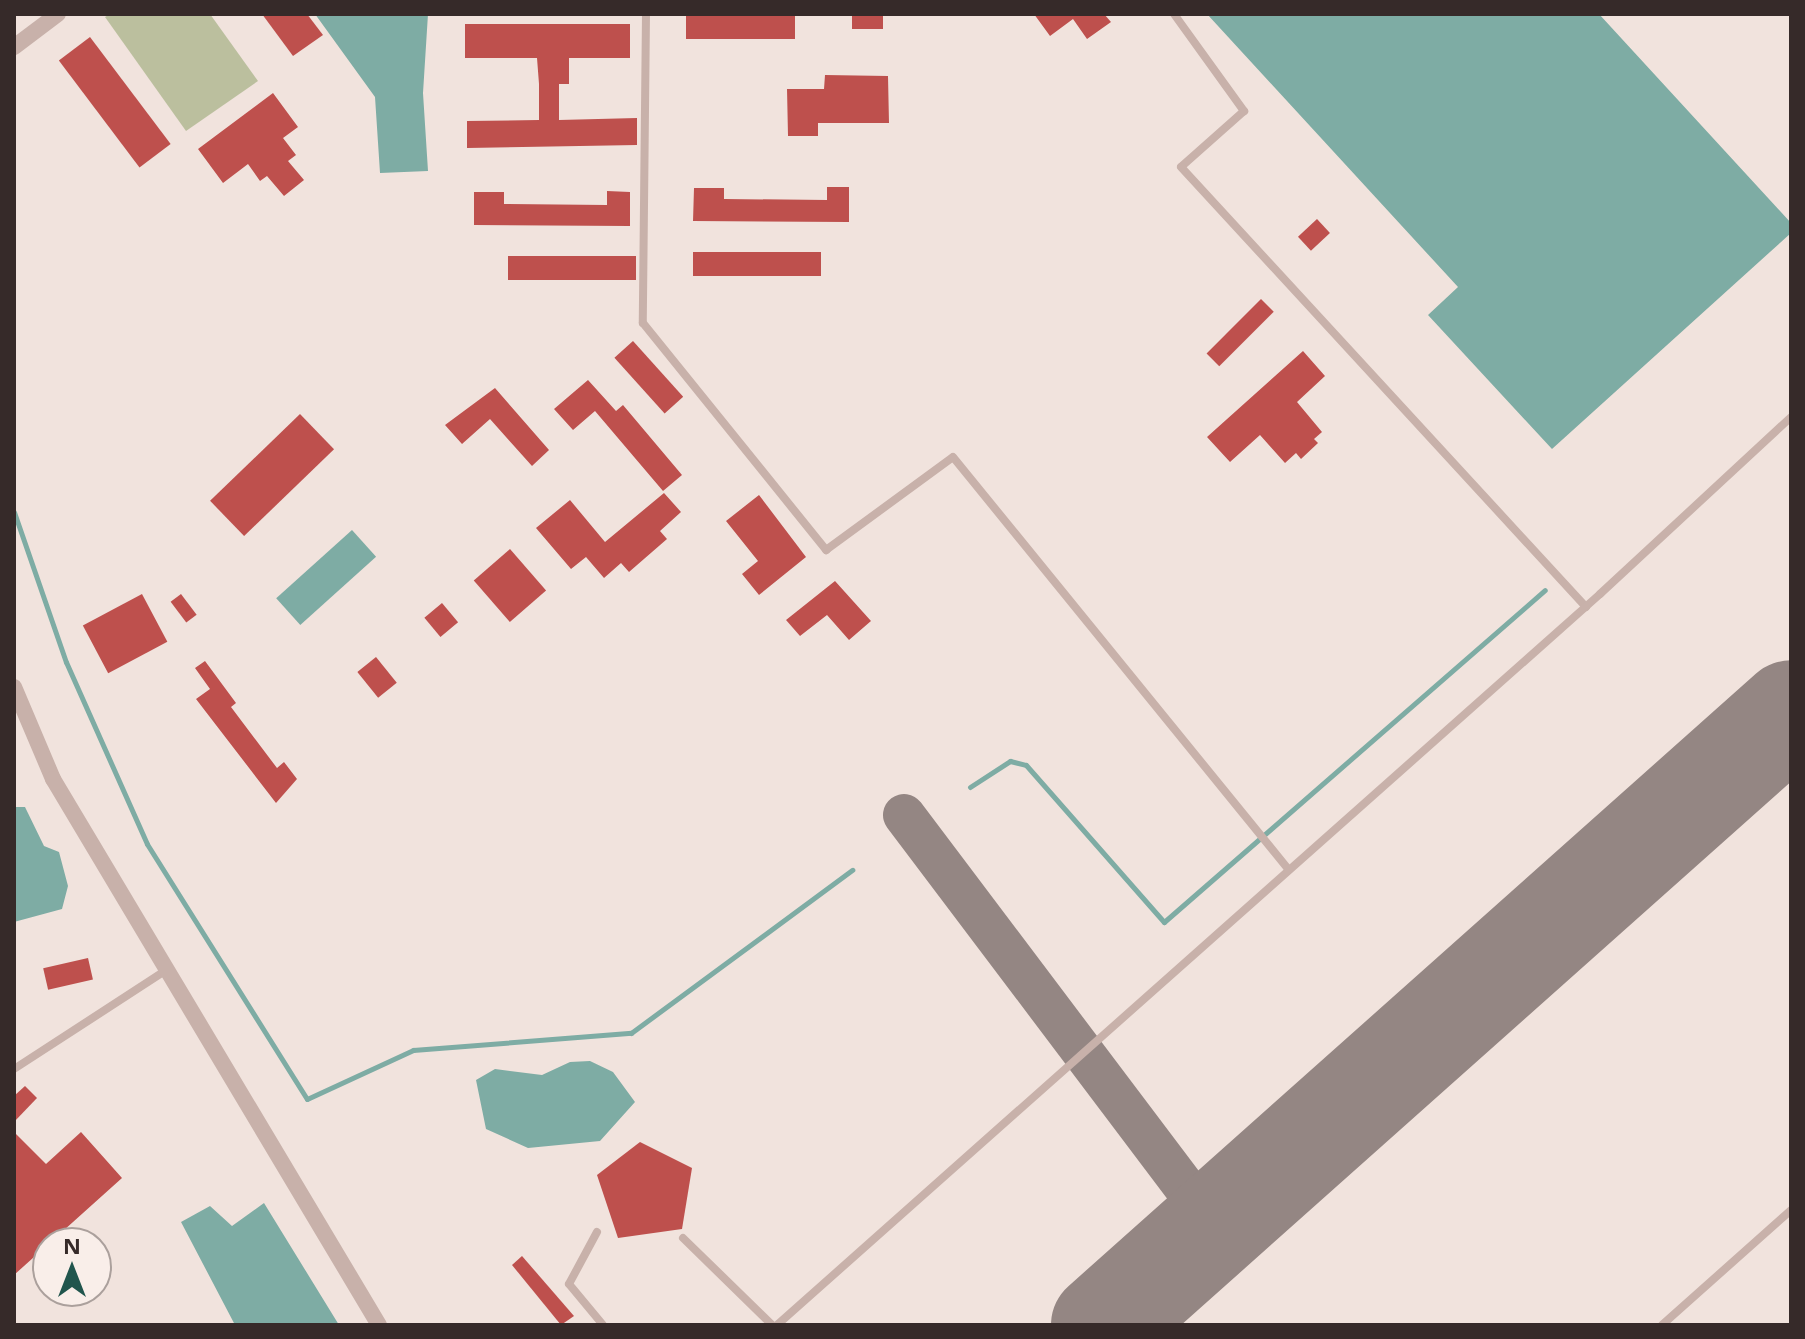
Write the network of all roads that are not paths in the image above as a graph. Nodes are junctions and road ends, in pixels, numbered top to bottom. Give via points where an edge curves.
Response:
1 (58, 14) edge
2 (646, 14) edge
3 (1174, 14) edge
4 (14, 47) edge
5 (1791, 417) edge
6 (1586, 607) junction
7 (14, 687) edge
8 (1289, 870) junction
9 (165, 971) junction
10 (14, 1069) edge
11 (1791, 1210) edge
12 (597, 1232) dead end
13 (683, 1238) dead end
14 (379, 1325) edge
15 (603, 1325) edge
16 (775, 1325) edge
17 (1662, 1325) edge

1 - 4 street
2 - 8 lane via 643,323 826,550 953,457
3 - 6 lane via 1244,111 1181,167
5 - 6 lane
6 - 8 lane
7 - 9 street via 53,779
8 - 16 lane
9 - 10 lane
9 - 14 street
11 - 17 lane
12 - 15 lane via 569,1284
13 - 16 lane

